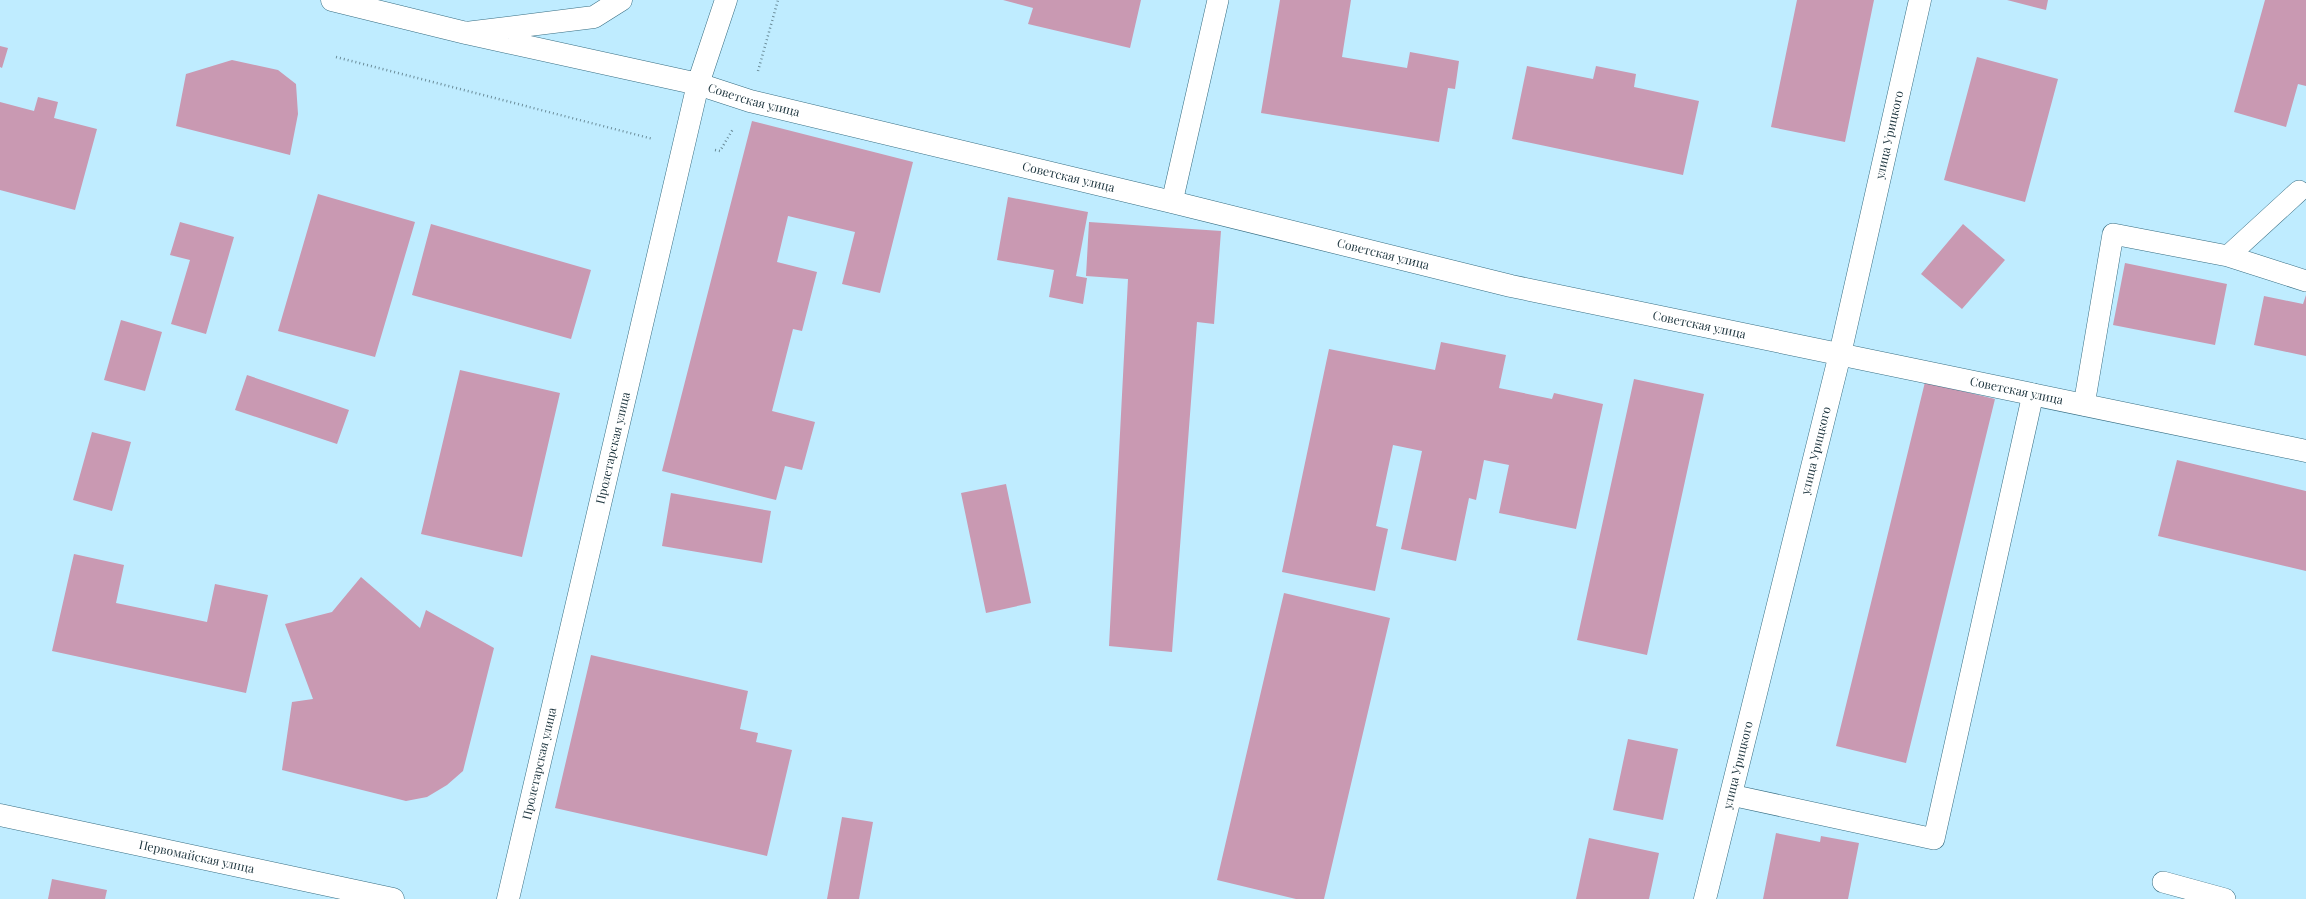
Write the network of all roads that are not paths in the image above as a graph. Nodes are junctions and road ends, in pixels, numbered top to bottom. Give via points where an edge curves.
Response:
1 (332, 0) edge
2 (621, 0) edge
3 (726, 0) edge
4 (1218, 0) edge
5 (1920, 0) edge
6 (466, 33) junction
7 (698, 84) junction
8 (2299, 191) dead end
9 (1172, 202) junction
10 (2228, 256) junction
11 (2306, 280) edge
12 (1840, 354) junction
13 (2033, 394) junction
14 (2084, 405) junction
15 (2306, 451) edge
16 (1731, 795) junction
17 (0, 815) edge
18 (2163, 882) dead end
19 (393, 899) edge
20 (508, 899) edge
21 (1705, 899) edge
22 (2225, 899) edge

1 - 6 street, Советская улица
2 - 6 street, Советская улица via 594,17
3 - 7 street, Пролетарская улица
4 - 9 lane
5 - 12 street, улица Урицкого
6 - 7 street, Советская улица
7 - 9 street, Советская улица via 750,101
7 - 20 street, Пролетарская улица
8 - 10 lane
9 - 12 street, Советская улица via 1512,286
10 - 11 lane
10 - 14 lane via 2113,234
12 - 13 street, Советская улица
12 - 16 street, улица Урицкого
13 - 14 street, Советская улица
13 - 16 lane via 1934,839
14 - 15 street, Советская улица
16 - 21 street, улица Урицкого
17 - 19 street, Первомайская улица
18 - 22 lane

